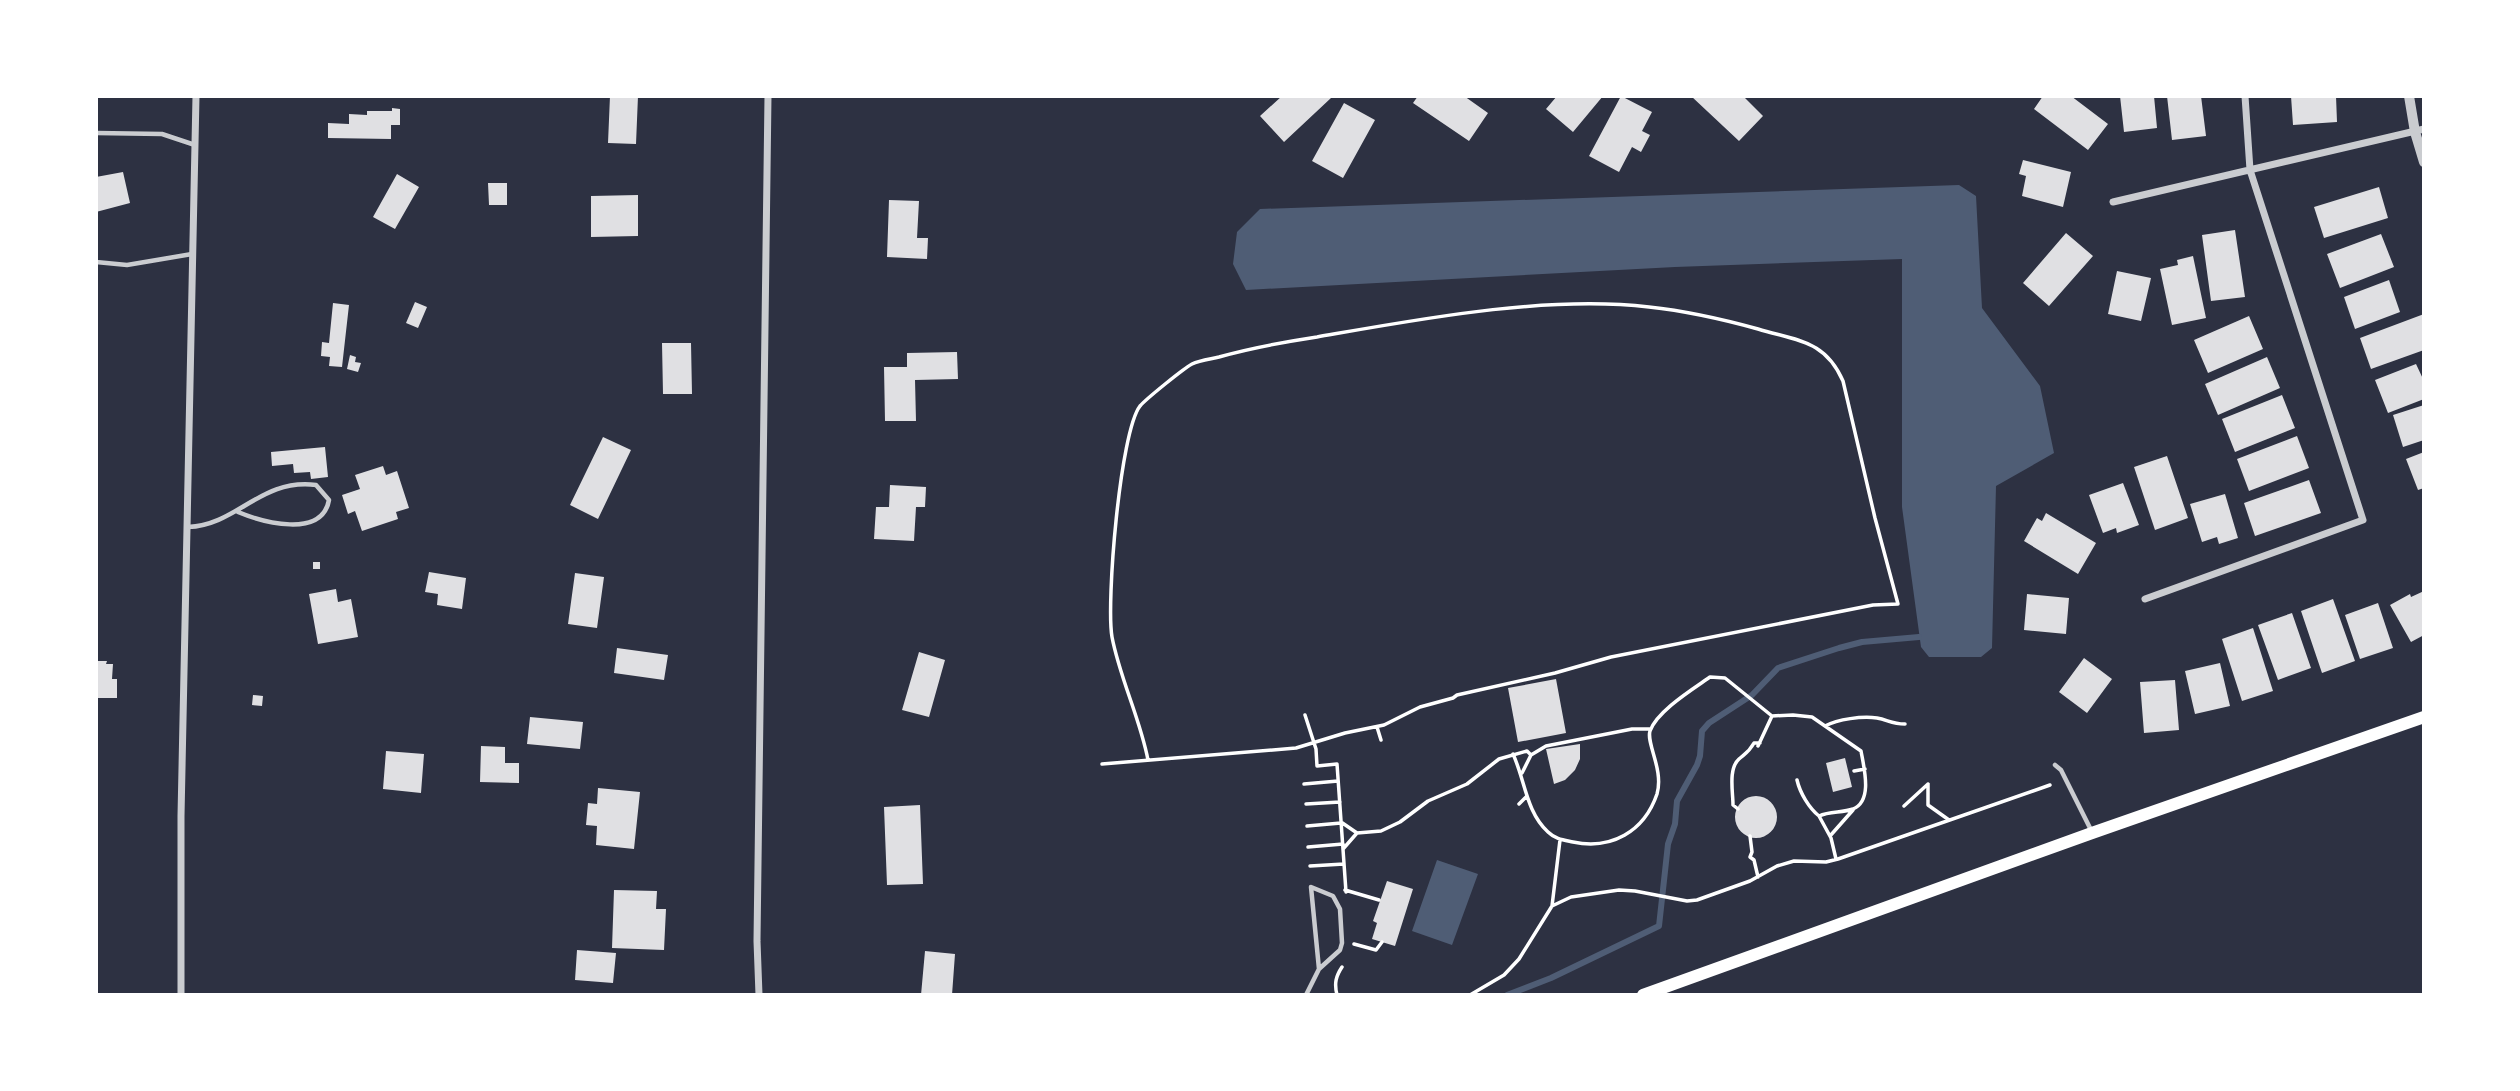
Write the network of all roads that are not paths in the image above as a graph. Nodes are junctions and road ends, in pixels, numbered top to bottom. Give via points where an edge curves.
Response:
1 (196, 96) edge
2 (768, 96) edge
3 (2245, 96) edge
4 (2409, 96) edge
5 (2419, 130) edge
6 (96, 133) edge
7 (195, 145) junction
8 (2424, 162) edge
9 (2250, 170) junction
10 (2113, 202) dead end
11 (192, 254) junction
12 (96, 262) edge
13 (238, 512) junction
14 (187, 527) junction
15 (2144, 599) dead end
16 (2424, 717) edge
17 (2055, 765) dead end
18 (2092, 833) junction
19 (1319, 969) junction
20 (181, 995) edge
21 (759, 995) edge
22 (1306, 995) edge
23 (1643, 995) edge

1 - 7 street
2 - 21 street
3 - 9 street
4 - 5 street
5 - 8 street
5 - 9 street
6 - 7 lane via 162,134
7 - 11 street
9 - 10 street
9 - 15 street via 2363,520
11 - 12 lane via 127,265
11 - 14 street
13 - 13 lane via 251,500 291,485 316,485 329,500 323,514 297,524
13 - 14 lane via 203,527
14 - 20 street
16 - 18 main road
17 - 18 lane
18 - 23 main road
19 - 19 lane via 1313,907 1311,887 1333,896 1340,909 1340,950
19 - 22 lane

